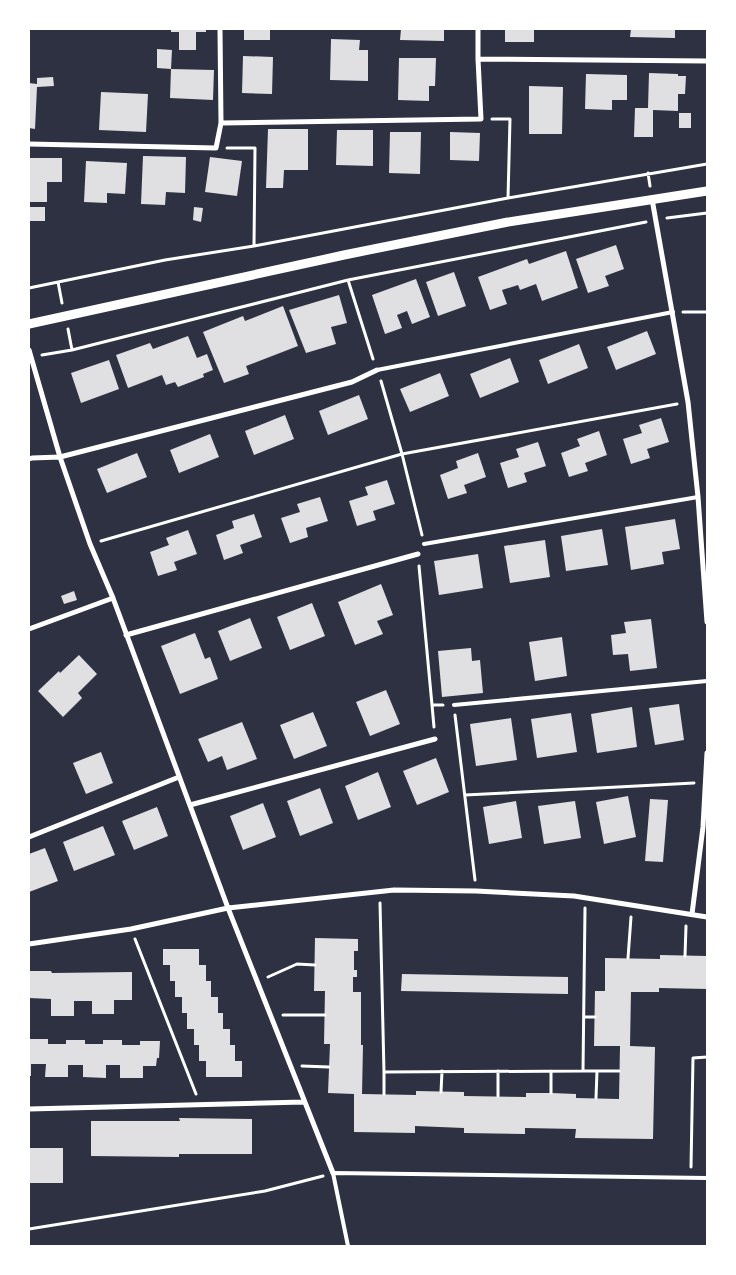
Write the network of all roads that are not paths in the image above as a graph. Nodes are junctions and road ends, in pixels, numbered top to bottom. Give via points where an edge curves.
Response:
1 (220, 29) edge
2 (478, 29) edge
3 (478, 59) junction
4 (707, 61) edge
5 (220, 123) junction
6 (29, 144) edge
7 (707, 190) edge
8 (652, 199) junction
9 (673, 312) junction
10 (29, 324) edge
11 (29, 350) edge
12 (377, 370) joint
13 (60, 457) junction
14 (29, 460) edge
15 (698, 497) junction
16 (424, 544) road end
17 (418, 554) road end
18 (113, 598) junction
19 (707, 622) edge
20 (29, 629) edge
21 (126, 635) junction
22 (707, 681) edge
23 (454, 705) road end
24 (434, 739) road end
25 (707, 754) edge
26 (179, 777) junction
27 (706, 782) edge
28 (190, 806) junction
29 (29, 836) edge
30 (228, 908) junction
31 (689, 913) junction
32 (707, 917) edge
33 (29, 944) edge
34 (304, 1102) junction
35 (29, 1109) edge
36 (333, 1174) junction
37 (707, 1178) edge
38 (348, 1246) edge

1 - 5 street
2 - 3 street
3 - 4 street
3 - 5 street via 481,118
5 - 6 street via 216,148
7 - 8 street
8 - 9 street
8 - 10 street via 498,224
9 - 12 lane
9 - 15 street via 688,402
11 - 13 street
12 - 13 street via 352,382
13 - 14 street
13 - 18 street via 90,544
15 - 16 lane
15 - 19 street
17 - 21 street
18 - 20 street
18 - 21 street
21 - 26 street
22 - 23 lane
24 - 28 street
25 - 27 street
26 - 28 street
26 - 29 street
27 - 31 street via 703,827
28 - 30 street
30 - 31 street via 380,891 476,891 586,897
30 - 33 street via 132,929
30 - 34 street
31 - 32 street
34 - 35 street
34 - 36 street
36 - 37 lane
36 - 38 lane

